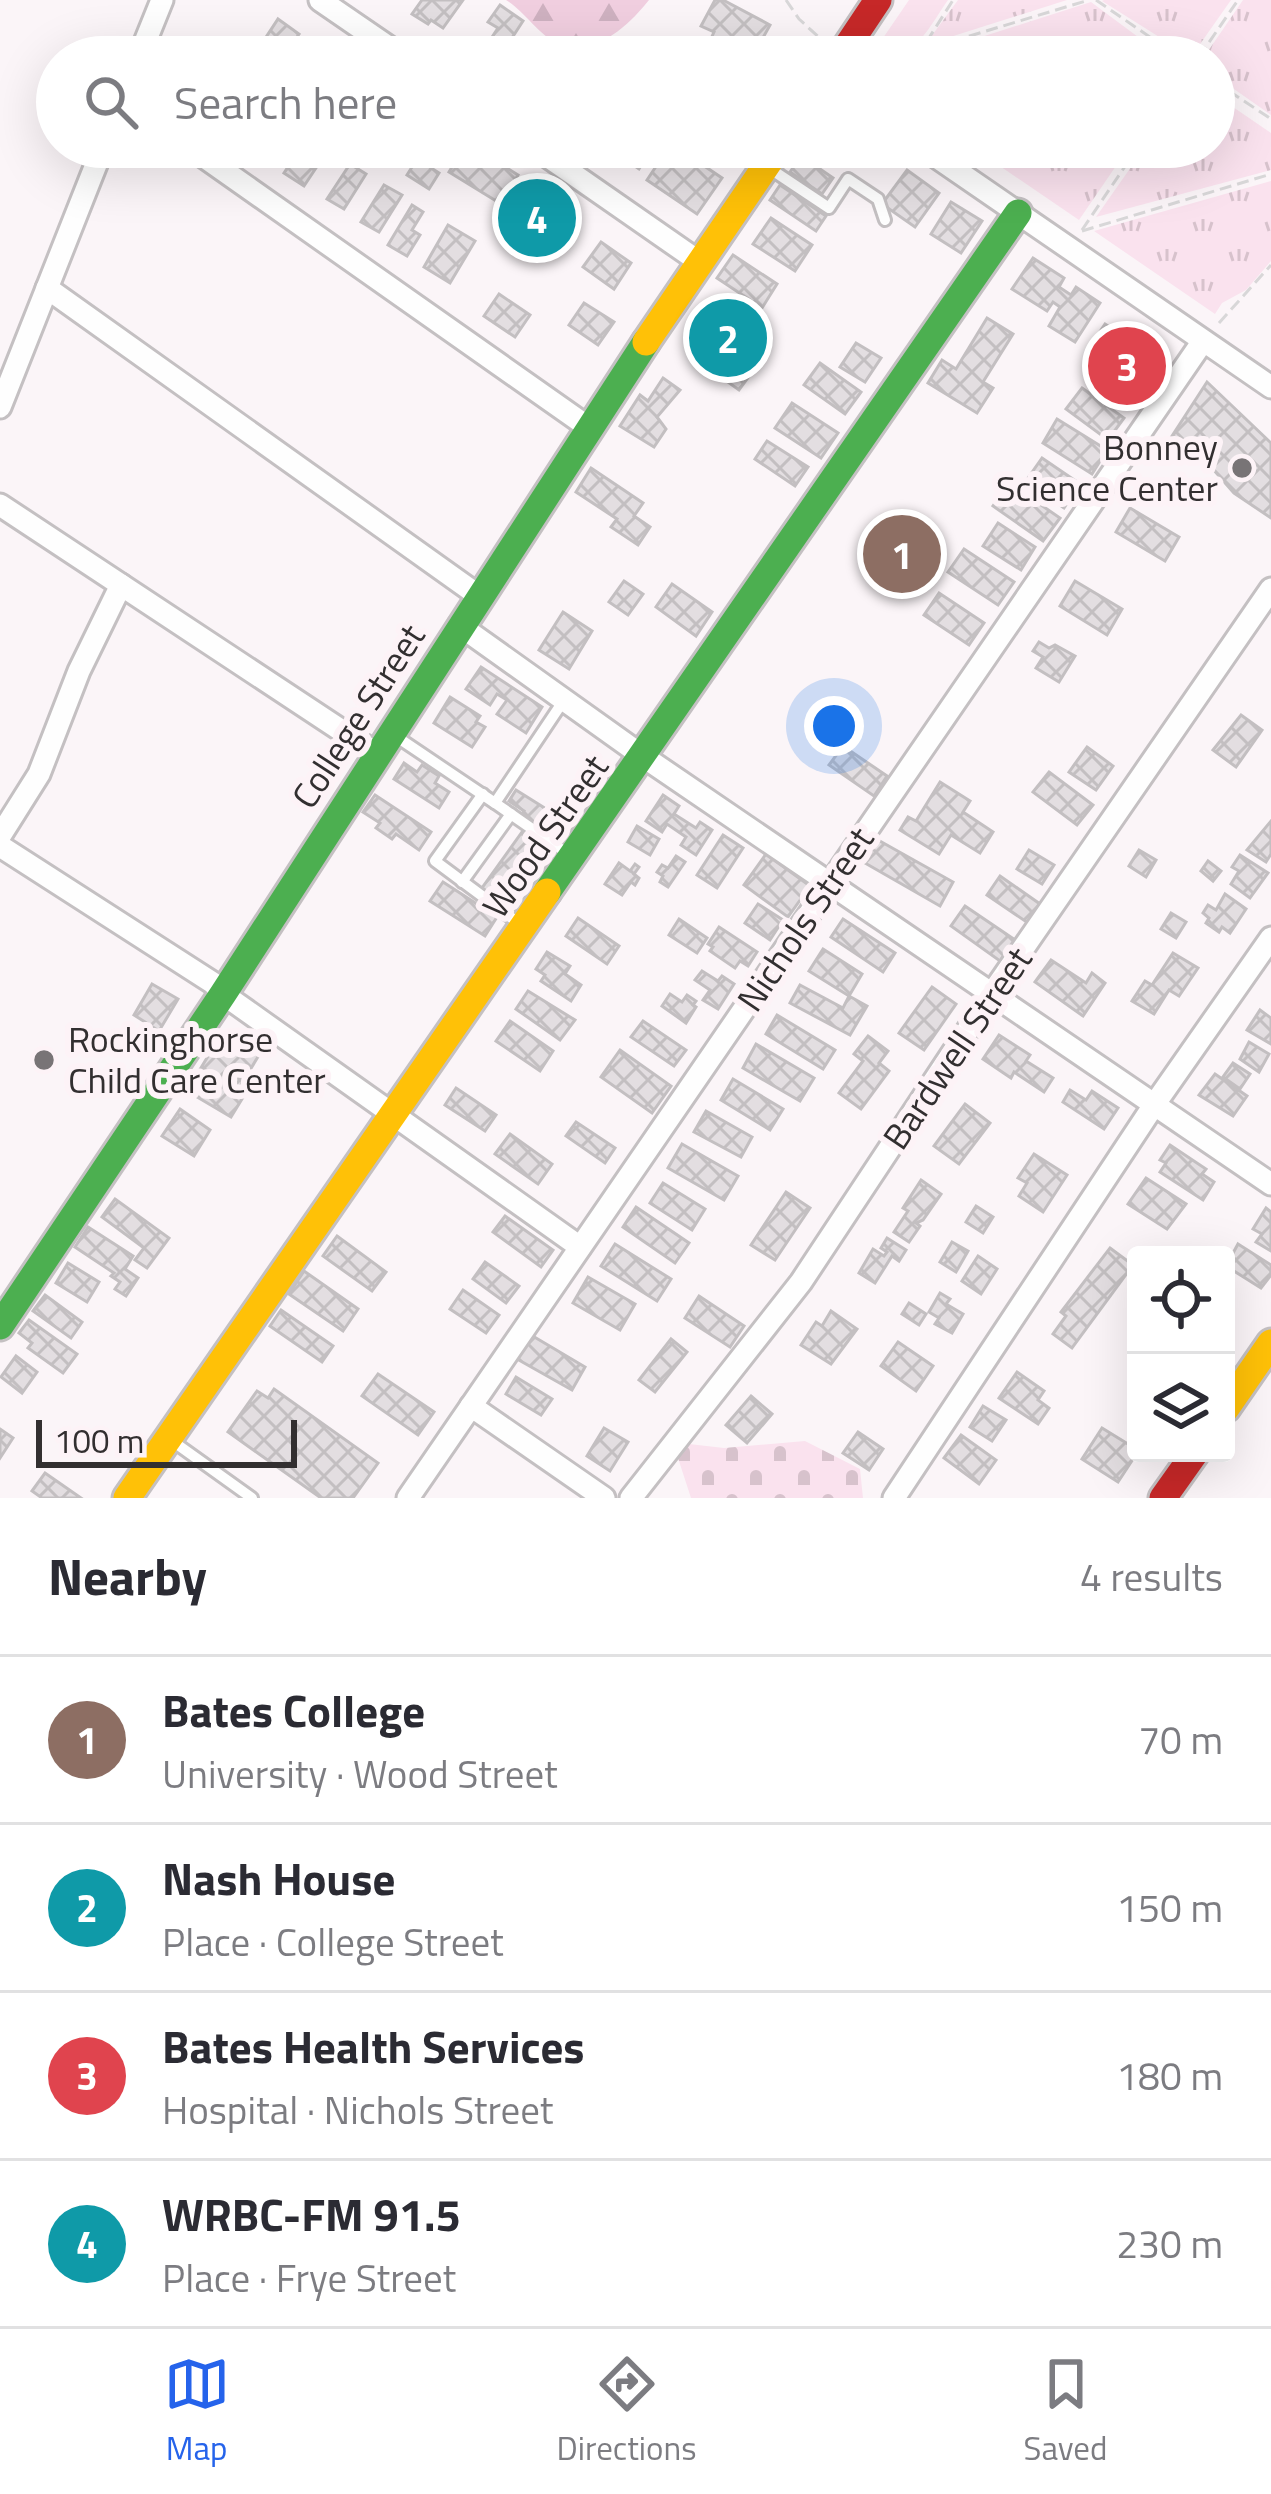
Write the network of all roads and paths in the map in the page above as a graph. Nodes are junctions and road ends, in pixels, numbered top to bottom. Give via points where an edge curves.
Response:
1 (162, 0) edge
2 (320, 0) edge
3 (786, 0) edge
4 (878, 0) edge
5 (953, 0) edge
6 (1092, 0) edge
7 (1238, 0) edge
8 (147, 36) edge
9 (372, 36) edge
10 (817, 36) edge
11 (843, 36) edge
12 (929, 36) edge
13 (975, 36) edge
14 (1147, 36) edge
15 (1213, 36) edge
16 (1235, 95) edge
17 (1271, 119) edge
18 (95, 168) edge
19 (220, 168) edge
20 (563, 168) edge
21 (756, 168) edge
22 (775, 168) edge
23 (953, 168) edge
24 (1124, 168) edge
25 (1271, 174) edge
26 (1018, 213) junction
27 (885, 220) dead end
28 (701, 263) junction
29 (1271, 266) edge
30 (47, 288) junction
31 (1219, 322) dead end
32 (1203, 340) junction
33 (1271, 387) edge
34 (0, 407) edge
35 (588, 427) junction
36 (0, 505) edge
37 (121, 585) junction
38 (1271, 589) edge
39 (478, 596) junction
40 (459, 625) junction
41 (564, 700) junction
42 (384, 744) junction
43 (644, 757) junction
44 (483, 794) junction
45 (495, 803) junction
46 (512, 814) junction
47 (0, 836) edge
48 (0, 846) edge
49 (573, 858) junction
50 (462, 882) junction
51 (831, 882) junction
52 (524, 928) junction
53 (1271, 938) edge
54 (993, 992) junction
55 (223, 994) junction
56 (1154, 1105) junction
57 (393, 1116) junction
58 (1271, 1184) edge
59 (580, 1246) junction
60 (6, 1308) edge
61 (1271, 1343) edge
62 (1235, 1395) edge
63 (471, 1406) junction
64 (169, 1438) junction
65 (1189, 1462) edge
66 (127, 1498) edge
67 (252, 1498) edge
68 (408, 1498) edge
69 (604, 1498) edge
70 (631, 1498) edge
71 (894, 1498) edge
72 (1163, 1498) edge

1 - 8 street
2 - 9 street
3 - 10 path
4 - 11 street
5 - 12 path
6 - 13 path
6 - 14 path
7 - 15 path
16 - 17 path
18 - 30 street
19 - 35 street
20 - 28 street
21 - 28 street, College Street
22 - 27 lane via 829,208 848,179 878,199
23 - 26 street
24 - 25 path via 1080,232
26 - 32 street
26 - 43 street, Wood Street
28 - 35 street, College Street
29 - 31 path
30 - 34 street
30 - 39 street
32 - 33 street
32 - 51 street, Nichols Street
35 - 39 street, College Street
36 - 37 street
37 - 42 street
37 - 47 street via 39,775
38 - 54 street, Bardwell Street
39 - 40 street, College Street
40 - 41 street
40 - 42 street, College Street
41 - 43 street
41 - 45 lane
42 - 44 lane
42 - 55 street, College Street
43 - 49 street, Wood Street
43 - 51 street
44 - 45 lane
44 - 50 lane via 435,861
45 - 46 lane
46 - 49 lane
46 - 50 lane
48 - 55 street
49 - 52 street, Wood Street
50 - 52 lane
51 - 54 street
51 - 59 street, Nichols Street
52 - 57 street, Wood Street
53 - 56 street
54 - 56 street
54 - 70 street, Bardwell Street via 801,1282
55 - 57 street
55 - 60 street, College Street
56 - 58 street
56 - 71 street
57 - 59 street
57 - 64 street, Wood Street
59 - 63 street, Nichols Street
61 - 62 street
63 - 68 street, Nichols Street
63 - 69 street
64 - 66 street, Wood Street
64 - 67 lane
65 - 72 street

